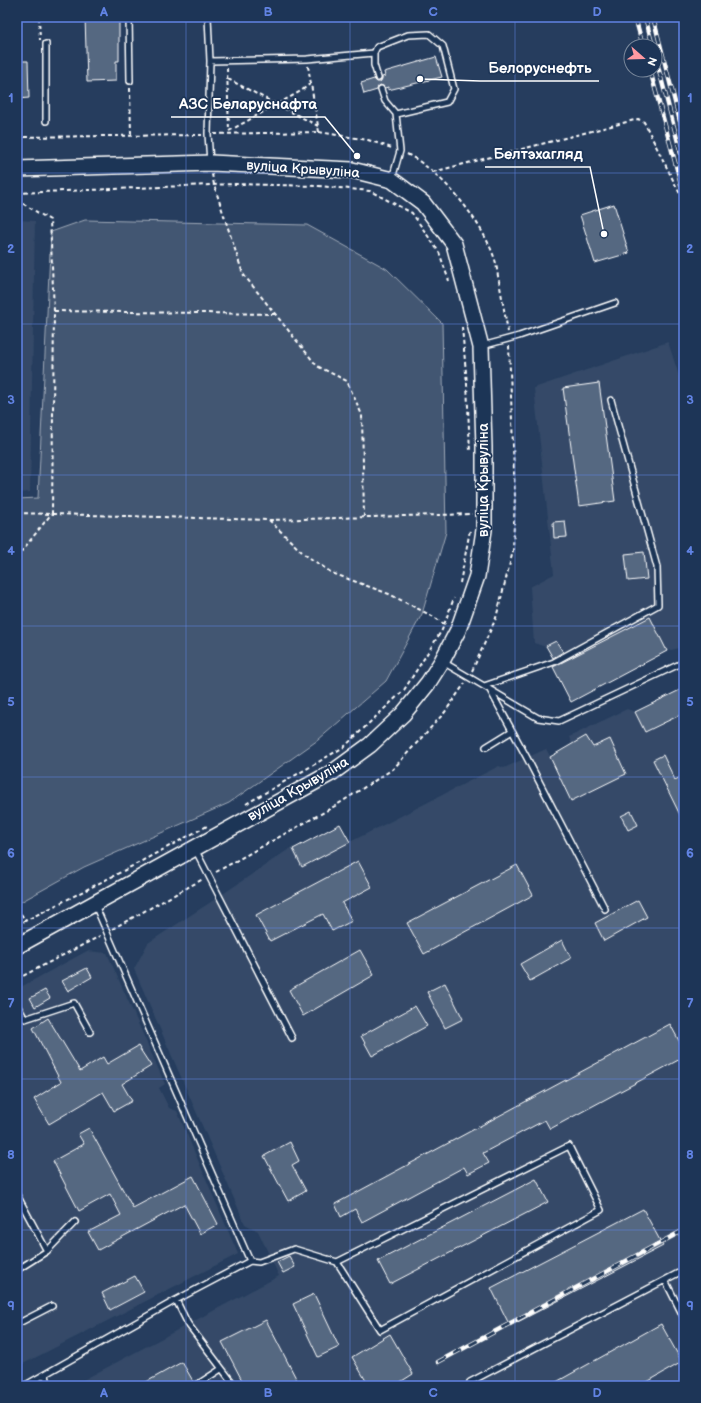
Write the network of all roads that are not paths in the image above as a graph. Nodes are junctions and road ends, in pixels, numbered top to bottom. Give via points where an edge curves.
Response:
1 (129, 17) edge
2 (208, 17) edge
3 (46, 44) road end
4 (374, 53) junction
5 (210, 61) junction
6 (378, 78) dead end
7 (130, 81) road end
8 (381, 89) dead end
9 (396, 114) junction
10 (46, 121) dead end
11 (211, 163) junction
12 (17, 169) edge
13 (392, 180) junction
14 (614, 303) dead end
15 (481, 347) junction
16 (611, 400) dead end
17 (442, 661) junction
18 (684, 662) edge
19 (484, 686) junction
20 (489, 690) junction
21 (512, 731) junction
22 (486, 746) dead end
23 (195, 848) junction
24 (94, 904) junction
25 (605, 909) dead end
26 (17, 946) edge
27 (17, 1005) edge
28 (90, 1032) dead end
29 (292, 1038) dead end
30 (17, 1195) edge
31 (76, 1222) dead end
32 (47, 1251) junction
33 (250, 1261) junction
34 (337, 1262) junction
35 (17, 1270) edge
36 (684, 1270) edge
37 (666, 1280) junction
38 (176, 1300) junction
39 (52, 1306) dead end
40 (684, 1318) edge
41 (17, 1324) edge
42 (221, 1369) junction
43 (46, 1374) junction
44 (24, 1386) edge
45 (48, 1386) edge
46 (196, 1386) edge
47 (235, 1386) edge
48 (472, 1386) edge

1 - 7 lane
2 - 5 lane
3 - 10 lane
4 - 5 lane via 307,59
4 - 6 lane
4 - 9 lane via 377,47 408,35 429,34 443,46 454,89 447,102
5 - 11 lane via 208,134
8 - 9 lane via 384,101
9 - 13 lane via 400,150
11 - 12 main road, вуліца Крывуліна
11 - 13 main road, вуліца Крывуліна via 352,170
13 - 15 main road, вуліца Крывуліна via 423,203 454,244
14 - 15 lane
15 - 17 main road, вуліца Крывуліна via 484,530 477,576 458,630
16 - 19 lane via 657,567 658,605 554,662
17 - 19 lane
17 - 23 main road, вуліца Крывуліна via 403,714 370,745 333,772
18 - 20 lane via 559,721 538,718
19 - 20 lane
20 - 21 lane
21 - 22 lane
21 - 25 lane
23 - 24 main road, вуліца Крывуліна
23 - 29 lane
24 - 26 main road, вуліца Крывуліна
24 - 33 lane
27 - 28 lane via 25,1019 74,1003
30 - 32 lane
31 - 32 lane
32 - 35 lane
33 - 34 lane via 259,1262 294,1249
33 - 38 lane
34 - 34 lane via 380,1330 601,1210 569,1146
36 - 37 lane
37 - 40 lane
37 - 48 lane via 470,1382
38 - 42 lane via 188,1324
38 - 43 lane
39 - 41 lane
42 - 46 lane
42 - 47 lane
43 - 44 lane
43 - 45 lane

